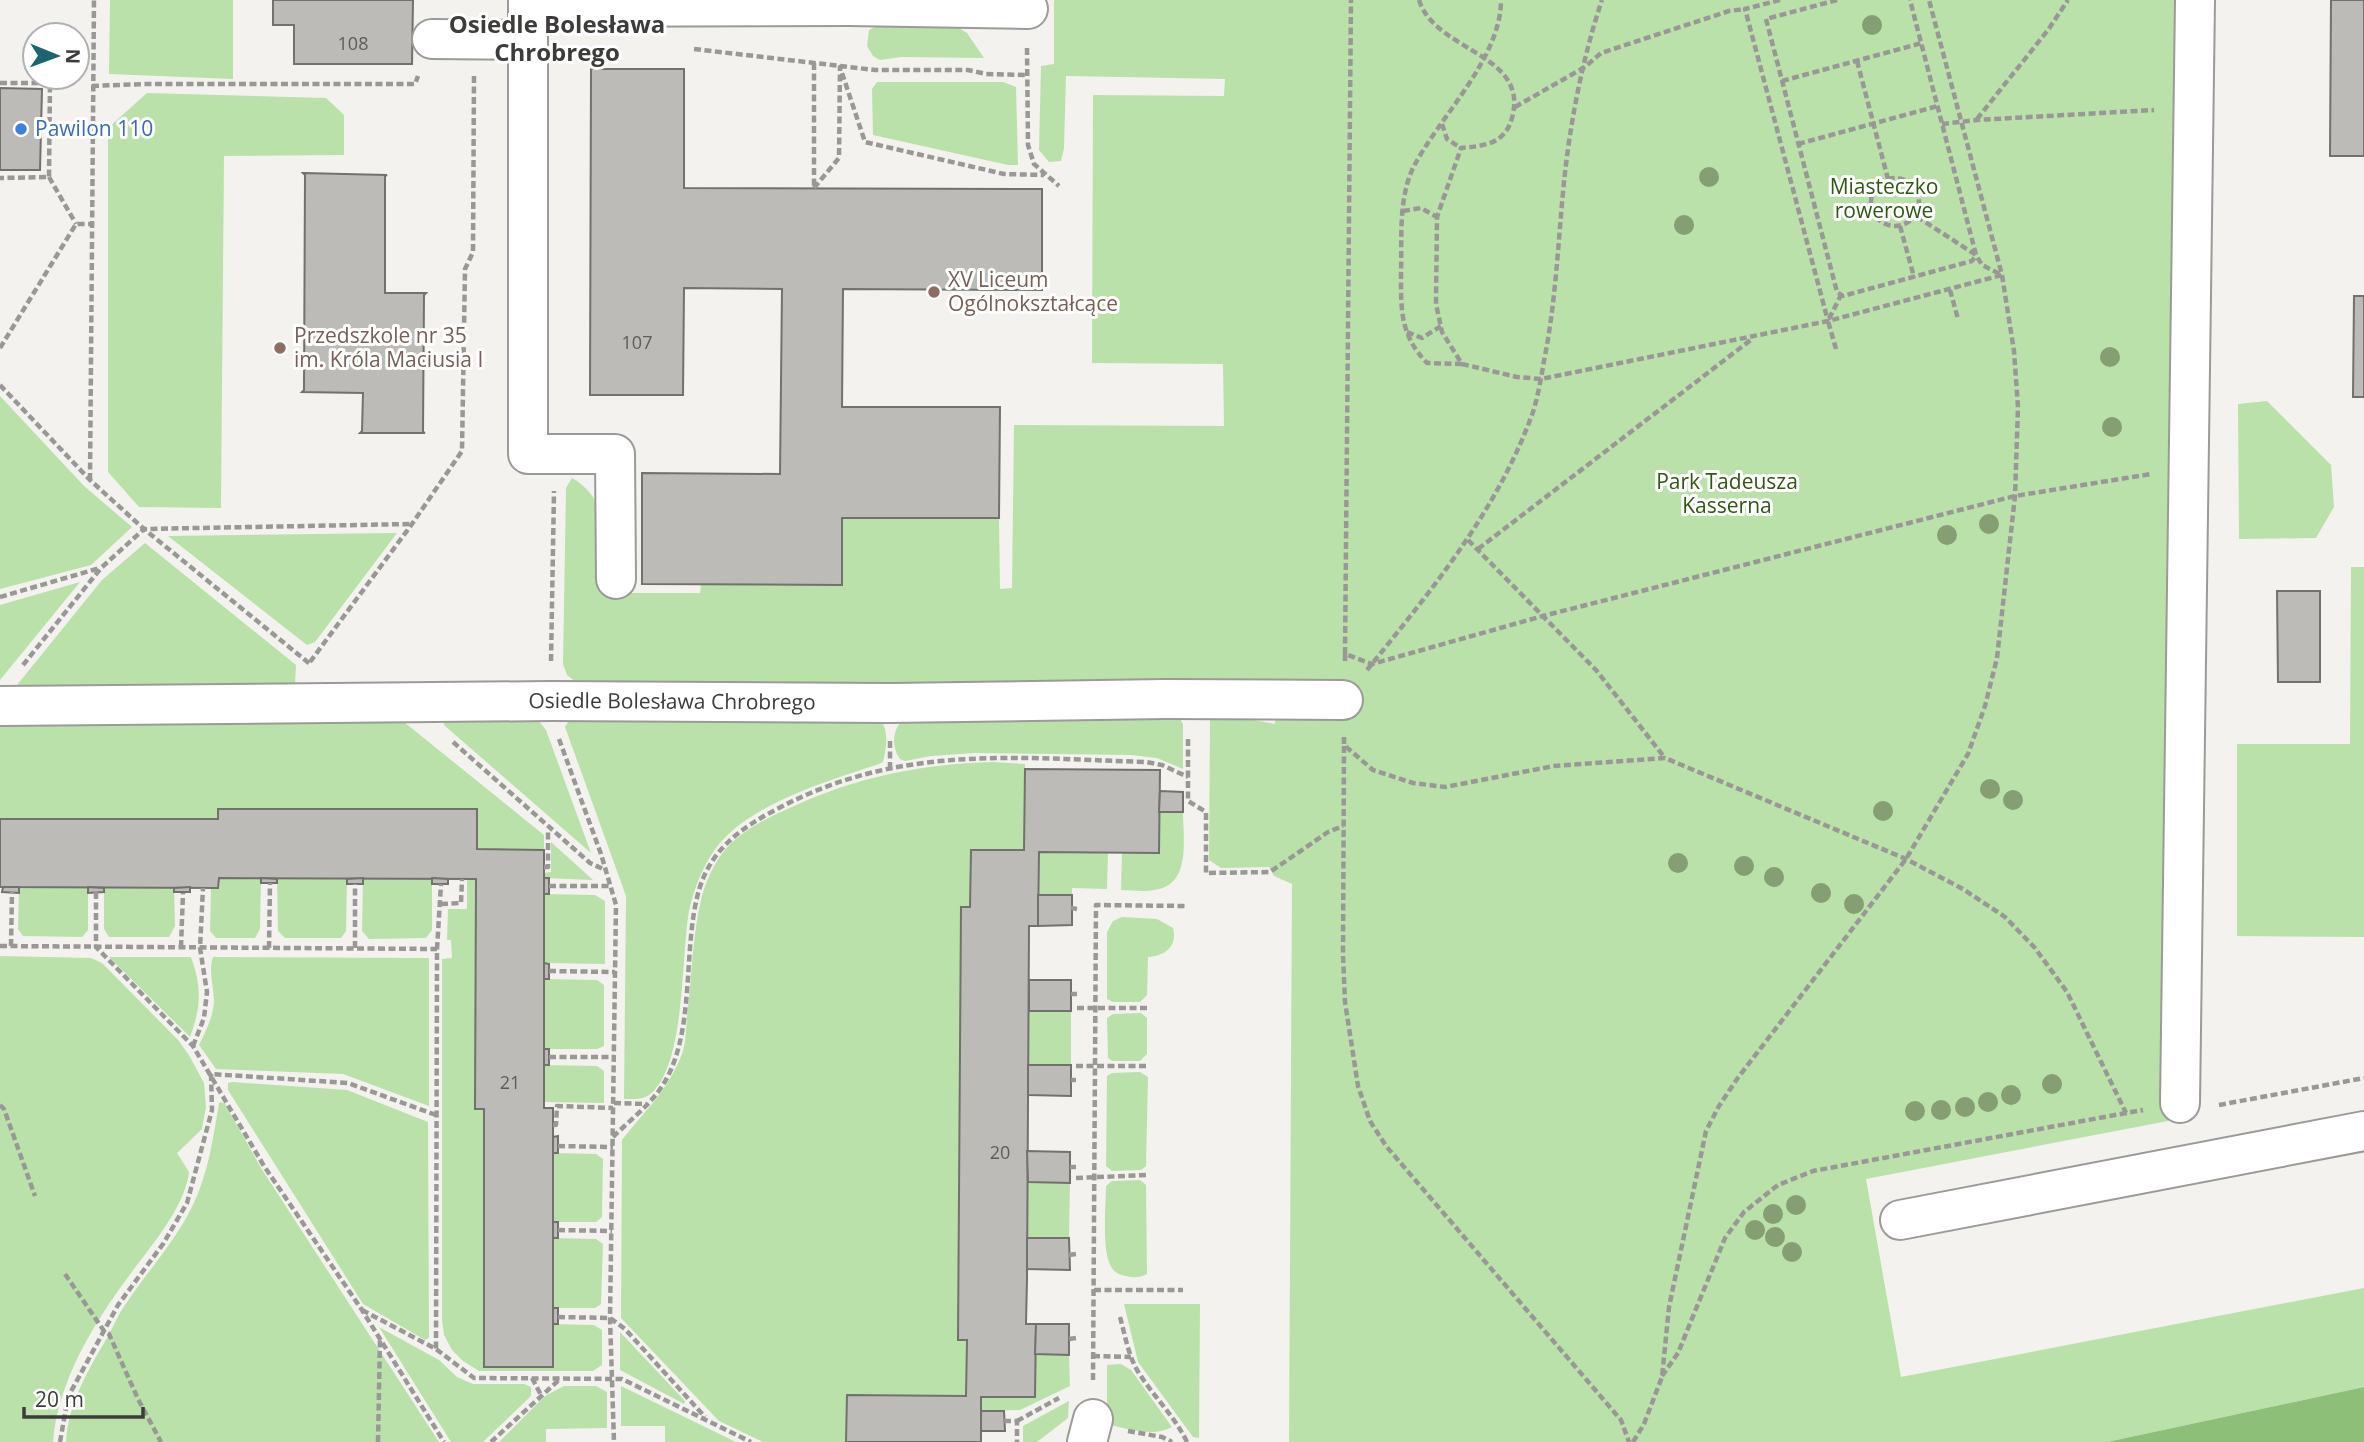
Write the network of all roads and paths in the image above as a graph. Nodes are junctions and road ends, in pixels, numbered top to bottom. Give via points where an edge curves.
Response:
1 (94, 0) edge
2 (1352, 0) edge
3 (1419, 0) edge
4 (1501, 0) edge
5 (1602, 0) edge
6 (1780, 0) edge
7 (1837, 0) edge
8 (1910, 0) edge
9 (1929, 0) edge
10 (2068, 0) edge
11 (2195, 0) edge
12 (969, 4) edge
13 (1028, 9) joint
14 (1745, 9) junction
15 (528, 16) edge
16 (432, 39) joint
17 (474, 40) junction
18 (1922, 43) junction
19 (683, 47) dead end
20 (588, 48) dead end
21 (1485, 57) junction
22 (1857, 61) junction
23 (814, 63) junction
24 (558, 64) dead end
25 (840, 67) junction
26 (1584, 67) junction
27 (1026, 75) junction
28 (1782, 81) junction
29 (0, 83) edge
30 (92, 86) junction
31 (1938, 106) junction
32 (1515, 107) junction
33 (2194, 108) junction
34 (1977, 120) junction
35 (1961, 122) junction
36 (1442, 123) junction
37 (1874, 124) junction
38 (1942, 124) junction
39 (1798, 144) junction
40 (1461, 148) junction
41 (1044, 175) junction
42 (49, 177) junction
43 (0, 178) edge
44 (1888, 179) junction
45 (1059, 186) dead end
46 (1403, 211) junction
47 (1916, 216) junction
48 (1437, 217) junction
49 (76, 224) junction
50 (91, 224) junction
51 (1900, 226) junction
52 (1976, 255) junction
53 (2001, 275) junction
54 (1914, 277) junction
55 (1950, 290) junction
56 (1841, 295) junction
57 (1958, 319) dead end
58 (1828, 321) junction
59 (1441, 326) junction
60 (1406, 332) junction
61 (1754, 338) junction
62 (0, 348) edge
63 (1836, 349) dead end
64 (1462, 364) junction
65 (1541, 379) junction
66 (0, 385) edge
67 (553, 454) junction
68 (2190, 467) junction
69 (90, 480) junction
70 (2015, 496) junction
71 (412, 524) junction
72 (144, 529) junction
73 (1468, 540) junction
74 (1478, 549) junction
75 (101, 568) junction
76 (616, 579) dead end
77 (0, 597) edge
78 (1543, 616) junction
79 (1345, 653) junction
80 (310, 662) junction
81 (1372, 664) junction
82 (8, 690) edge
83 (1188, 699) junction
84 (1343, 700) junction
85 (551, 701) junction
86 (409, 702) junction
87 (312, 703) junction
88 (1344, 746) junction
89 (1665, 758) junction
90 (1188, 777) junction
91 (1343, 826) junction
92 (548, 828) junction
93 (1906, 859) junction
94 (544, 867) dead end
95 (604, 870) junction
96 (462, 878) dead end
97 (270, 883) dead end
98 (355, 884) dead end
99 (441, 884) dead end
100 (549, 886) dead end
101 (609, 886) junction
102 (203, 888) dead end
103 (12, 892) dead end
104 (96, 892) dead end
105 (183, 893) dead end
106 (441, 904) junction
107 (1187, 906) dead end
108 (0, 946) edge
109 (11, 946) junction
110 (96, 947) junction
111 (181, 947) junction
112 (200, 948) junction
113 (269, 948) junction
114 (355, 948) junction
115 (437, 949) junction
116 (549, 971) dead end
117 (615, 972) junction
118 (1077, 1008) dead end
119 (1095, 1008) junction
120 (1147, 1008) dead end
121 (193, 1046) junction
122 (549, 1057) dead end
123 (614, 1057) junction
124 (1076, 1066) dead end
125 (1095, 1066) junction
126 (1147, 1066) dead end
127 (211, 1074) junction
128 (2364, 1078) edge
129 (2180, 1103) junction
130 (646, 1104) junction
131 (0, 1105) edge
132 (614, 1105) junction
133 (2126, 1113) junction
134 (436, 1115) junction
135 (553, 1125) dead end
136 (2364, 1131) edge
137 (613, 1138) junction
138 (558, 1146) dead end
139 (613, 1147) junction
140 (1147, 1175) dead end
141 (1094, 1177) junction
142 (1076, 1178) dead end
143 (36, 1196) dead end
144 (1900, 1220) dead end
145 (558, 1230) dead end
146 (612, 1231) junction
147 (65, 1274) dead end
148 (1094, 1290) junction
149 (1183, 1290) dead end
150 (362, 1310) junction
151 (558, 1317) dead end
152 (1120, 1317) dead end
153 (610, 1318) junction
154 (104, 1331) junction
155 (380, 1338) junction
156 (1076, 1338) dead end
157 (1069, 1339) dead end
158 (436, 1349) junction
159 (1093, 1356) junction
160 (1131, 1357) junction
161 (1662, 1377) junction
162 (532, 1378) junction
163 (560, 1378) junction
164 (611, 1378) junction
165 (541, 1395) junction
166 (1064, 1396) dead end
167 (708, 1420) junction
168 (1004, 1421) dead end
169 (1017, 1421) junction
170 (1090, 1431) edge
171 (60, 1442) edge
172 (161, 1442) edge
173 (378, 1442) edge
174 (444, 1442) edge
175 (491, 1442) edge
176 (614, 1442) edge
177 (751, 1442) edge
178 (1017, 1442) edge
179 (1187, 1442) edge
180 (1631, 1442) edge

1 - 30 path
2 - 79 path
3 - 21 path via 1425,16 1437,28
4 - 21 path via 1497,33
5 - 26 path
6 - 14 path
7 - 28 path via 1766,19
8 - 18 path
9 - 35 path
10 - 34 path
11 - 33 street
12 - 13 street
12 - 15 street
13 - 27 path
14 - 26 path via 1601,53
14 - 58 path
15 - 17 street
15 - 67 street via 528,454
16 - 17 street
16 - 30 path via 415,84
17 - 71 path via 472,252 465,270 462,450
18 - 22 path
18 - 31 path
19 - 23 path
20 - 24 path via 567,55
21 - 32 path via 1510,83
21 - 36 path
22 - 28 path
22 - 37 path
23 - 25 path
23 - 25 path via 814,188 839,158
25 - 27 path
25 - 41 path via 865,142 1004,174
26 - 32 path
26 - 65 path via 1564,181 1552,318
27 - 41 path via 1028,145 1034,164
28 - 39 path
29 - 42 path via 50,83
30 - 50 path
31 - 37 path
31 - 38 path
32 - 40 path via 1509,130 1489,145
33 - 34 path
33 - 68 street
34 - 35 path
35 - 38 path
35 - 53 path
36 - 40 path via 1447,139
36 - 46 path via 1413,169
37 - 39 path
37 - 44 path
38 - 52 path
39 - 56 path
40 - 48 path
41 - 45 path
42 - 43 path
42 - 49 path
44 - 47 path via 1903,179 1914,188 1920,202
44 - 51 path via 1876,188 1871,204 1878,219
46 - 48 path via 1421,208
46 - 60 path via 1401,310
47 - 51 path
47 - 52 path
48 - 59 path via 1436,304
49 - 50 path
49 - 62 path
50 - 69 path
51 - 54 path
52 - 53 path via 1982,265
52 - 54 path via 1972,261
53 - 55 path
53 - 70 path via 2018,407
54 - 56 path
55 - 57 path
55 - 58 path
56 - 58 path
58 - 61 path
58 - 63 path
59 - 60 path via 1422,338
59 - 64 path
60 - 64 path via 1427,363
61 - 65 path
61 - 74 path
64 - 65 path
65 - 73 path via 1533,411 1502,482
66 - 69 path
67 - 76 street via 615,454
67 - 85 path
68 - 70 path
68 - 129 street
69 - 72 path
70 - 78 path
70 - 93 path via 1997,659 1985,706 1968,754
71 - 72 path
71 - 80 path
72 - 75 path
72 - 80 path
73 - 74 path
73 - 81 path
74 - 78 path
75 - 77 path
75 - 82 path
78 - 81 path
78 - 89 path via 1596,670
79 - 81 path
79 - 84 path
80 - 87 path
81 - 84 path
82 - 87 street, Osiedle Bolesława Chrobrego
83 - 84 street, Osiedle Bolesława Chrobrego
83 - 85 street, Osiedle Bolesława Chrobrego
83 - 90 path
84 - 88 path
85 - 86 street, Osiedle Bolesława Chrobrego
85 - 95 path via 554,726
86 - 87 street, Osiedle Bolesława Chrobrego
86 - 92 path
88 - 89 path via 1373,770 1445,787 1555,766
88 - 91 path
89 - 93 path
90 - 91 path via 1186,801 1206,812 1206,873 1270,872
90 - 130 path via 1146,762 992,757 932,760 834,783 757,819 727,841 698,891 679,1049 658,1092
91 - 180 path via 1345,1002 1358,1086 1370,1121 1386,1146 1621,1420
92 - 94 path via 548,867
92 - 95 path
93 - 133 path via 2006,917 2035,948 2067,992
93 - 161 path via 1737,1079 1706,1131 1669,1307
95 - 101 path
96 - 106 path via 461,903
97 - 113 path
98 - 114 path
99 - 106 path
100 - 101 path
101 - 117 path via 616,905
102 - 112 path
103 - 109 path
104 - 110 path
105 - 111 path
106 - 115 path
107 - 119 path via 1096,905
108 - 109 path
109 - 110 path
110 - 111 path
110 - 121 path
111 - 112 path
112 - 113 path
112 - 121 path via 207,992 204,1018
113 - 114 path
114 - 115 path
115 - 134 path
116 - 117 path
117 - 123 path
118 - 119 path
119 - 120 path
119 - 125 path
121 - 127 path
122 - 123 path
123 - 132 path
124 - 125 path
125 - 126 path
125 - 141 path
127 - 134 path via 348,1083
127 - 150 path via 264,1166
127 - 154 path via 212,1110 187,1203
128 - 129 path via 2195,1110
129 - 133 path
130 - 132 path
130 - 137 path
131 - 143 path
132 - 135 path via 557,1106
132 - 137 path
133 - 161 path via 1813,1171 1778,1185 1744,1212 1724,1238 1678,1353
134 - 158 path
136 - 144 street
137 - 139 path
138 - 139 path
139 - 146 path
140 - 141 path
141 - 142 path
141 - 148 path
145 - 146 path
146 - 153 path
147 - 154 path
148 - 149 path
148 - 159 path
150 - 155 path
150 - 158 path
151 - 153 path
152 - 160 path
153 - 164 path
153 - 167 path
154 - 171 path via 68,1397
154 - 172 path
155 - 173 path
155 - 174 path
156 - 157 path
158 - 162 path via 474,1378
159 - 160 path
159 - 170 path
160 - 179 path
161 - 180 path via 1644,1424
162 - 163 path
162 - 165 path
163 - 164 path
163 - 165 path
164 - 167 path
164 - 176 path
165 - 175 path
166 - 169 path
167 - 177 path
168 - 169 path
169 - 178 path

